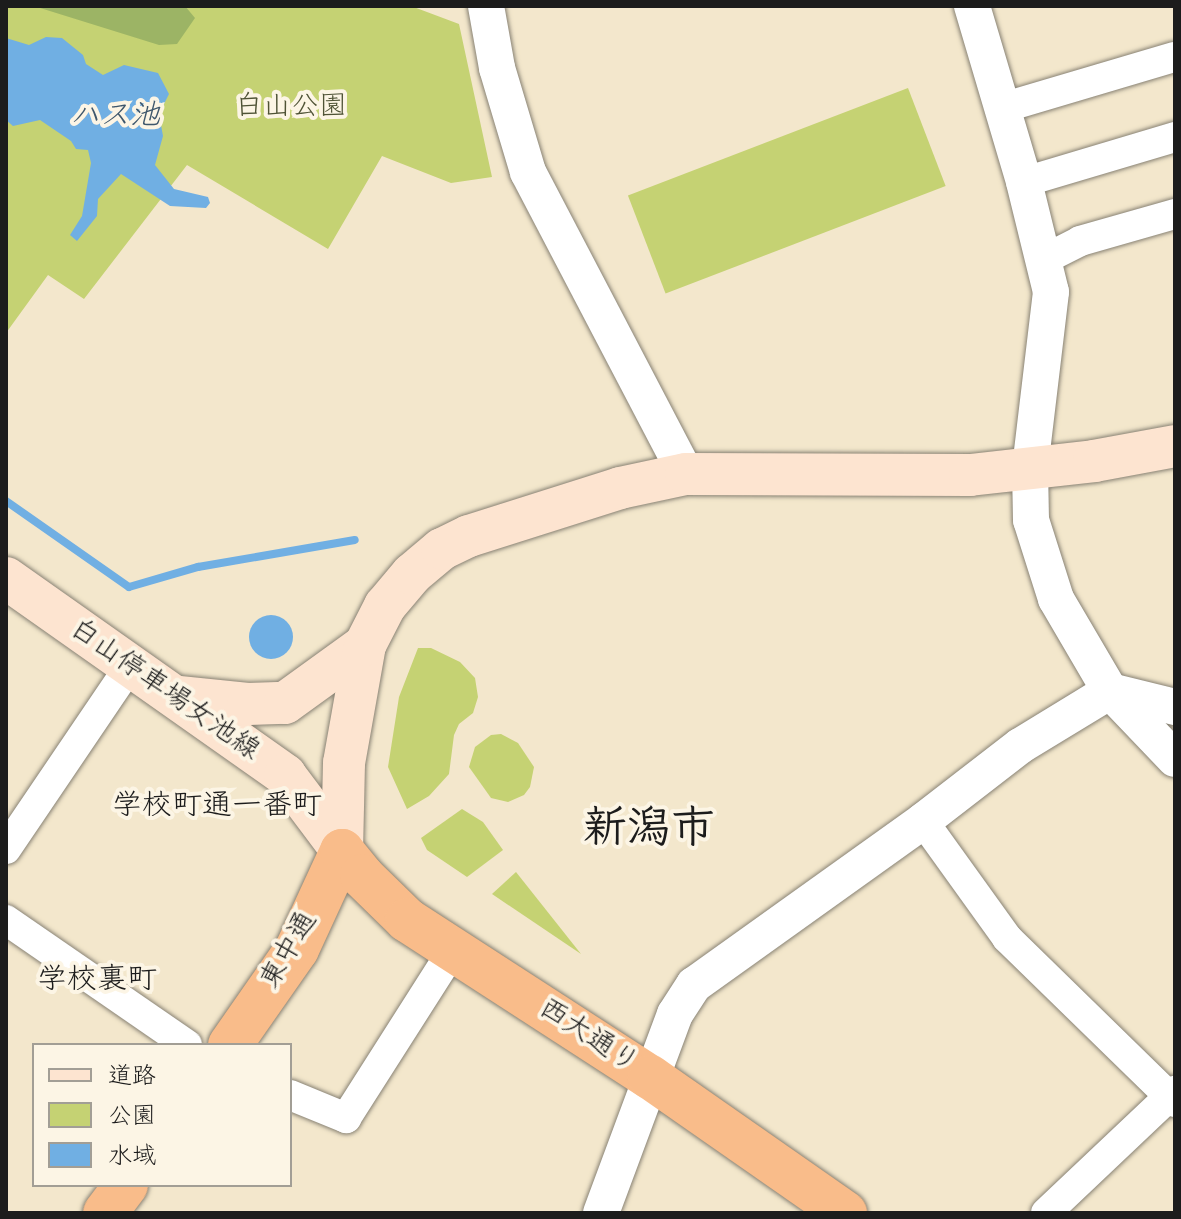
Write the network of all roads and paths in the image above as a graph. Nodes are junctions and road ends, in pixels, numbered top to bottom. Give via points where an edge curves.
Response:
1 (486, 6) edge
2 (972, 6) edge
3 (1174, 57) edge
4 (1002, 108) junction
5 (1175, 137) edge
6 (1024, 182) junction
7 (1175, 214) edge
8 (1045, 259) junction
9 (1175, 446) edge
10 (1030, 468) junction
11 (686, 474) junction
12 (6, 578) edge
13 (365, 645) junction
14 (129, 667) junction
15 (1110, 691) junction
16 (174, 696) junction
17 (1175, 707) edge
18 (1175, 759) edge
19 (923, 821) junction
20 (6, 849) edge
21 (342, 851) junction
22 (6, 920) edge
23 (453, 950) junction
24 (184, 1043) edge
25 (231, 1043) edge
26 (650, 1077) junction
27 (292, 1096) edge
28 (1173, 1096) edge
29 (124, 1187) edge
30 (105, 1213) edge
31 (601, 1213) edge
32 (845, 1213) edge
33 (1046, 1213) edge

1 - 11 street via 497,68 528,172
2 - 4 street
3 - 4 street
4 - 6 street
5 - 6 street
6 - 8 street
7 - 8 street via 1080,241
8 - 10 street via 1049,325
9 - 10 main road
10 - 11 main road via 970,475
10 - 15 street via 1031,520 1044,567 1056,599
11 - 13 main road via 502,524 442,549 397,589
12 - 14 main road, 白山停車場女池線
13 - 16 main road via 285,703
13 - 21 main road via 344,763
14 - 16 main road, 白山停車場女池線
14 - 20 street
15 - 17 street
15 - 18 street
15 - 19 street via 1020,746
16 - 21 main road, 白山停車場女池線 via 285,775
19 - 26 street via 694,985 675,1014
19 - 28 street via 1007,938
21 - 23 highway, 西大通り via 407,920
21 - 25 highway, 東中通 via 297,950
22 - 24 street
23 - 26 highway, 西大通り
23 - 27 street via 346,1118
26 - 31 street
26 - 32 highway, 西大通り
28 - 33 street
29 - 30 highway

